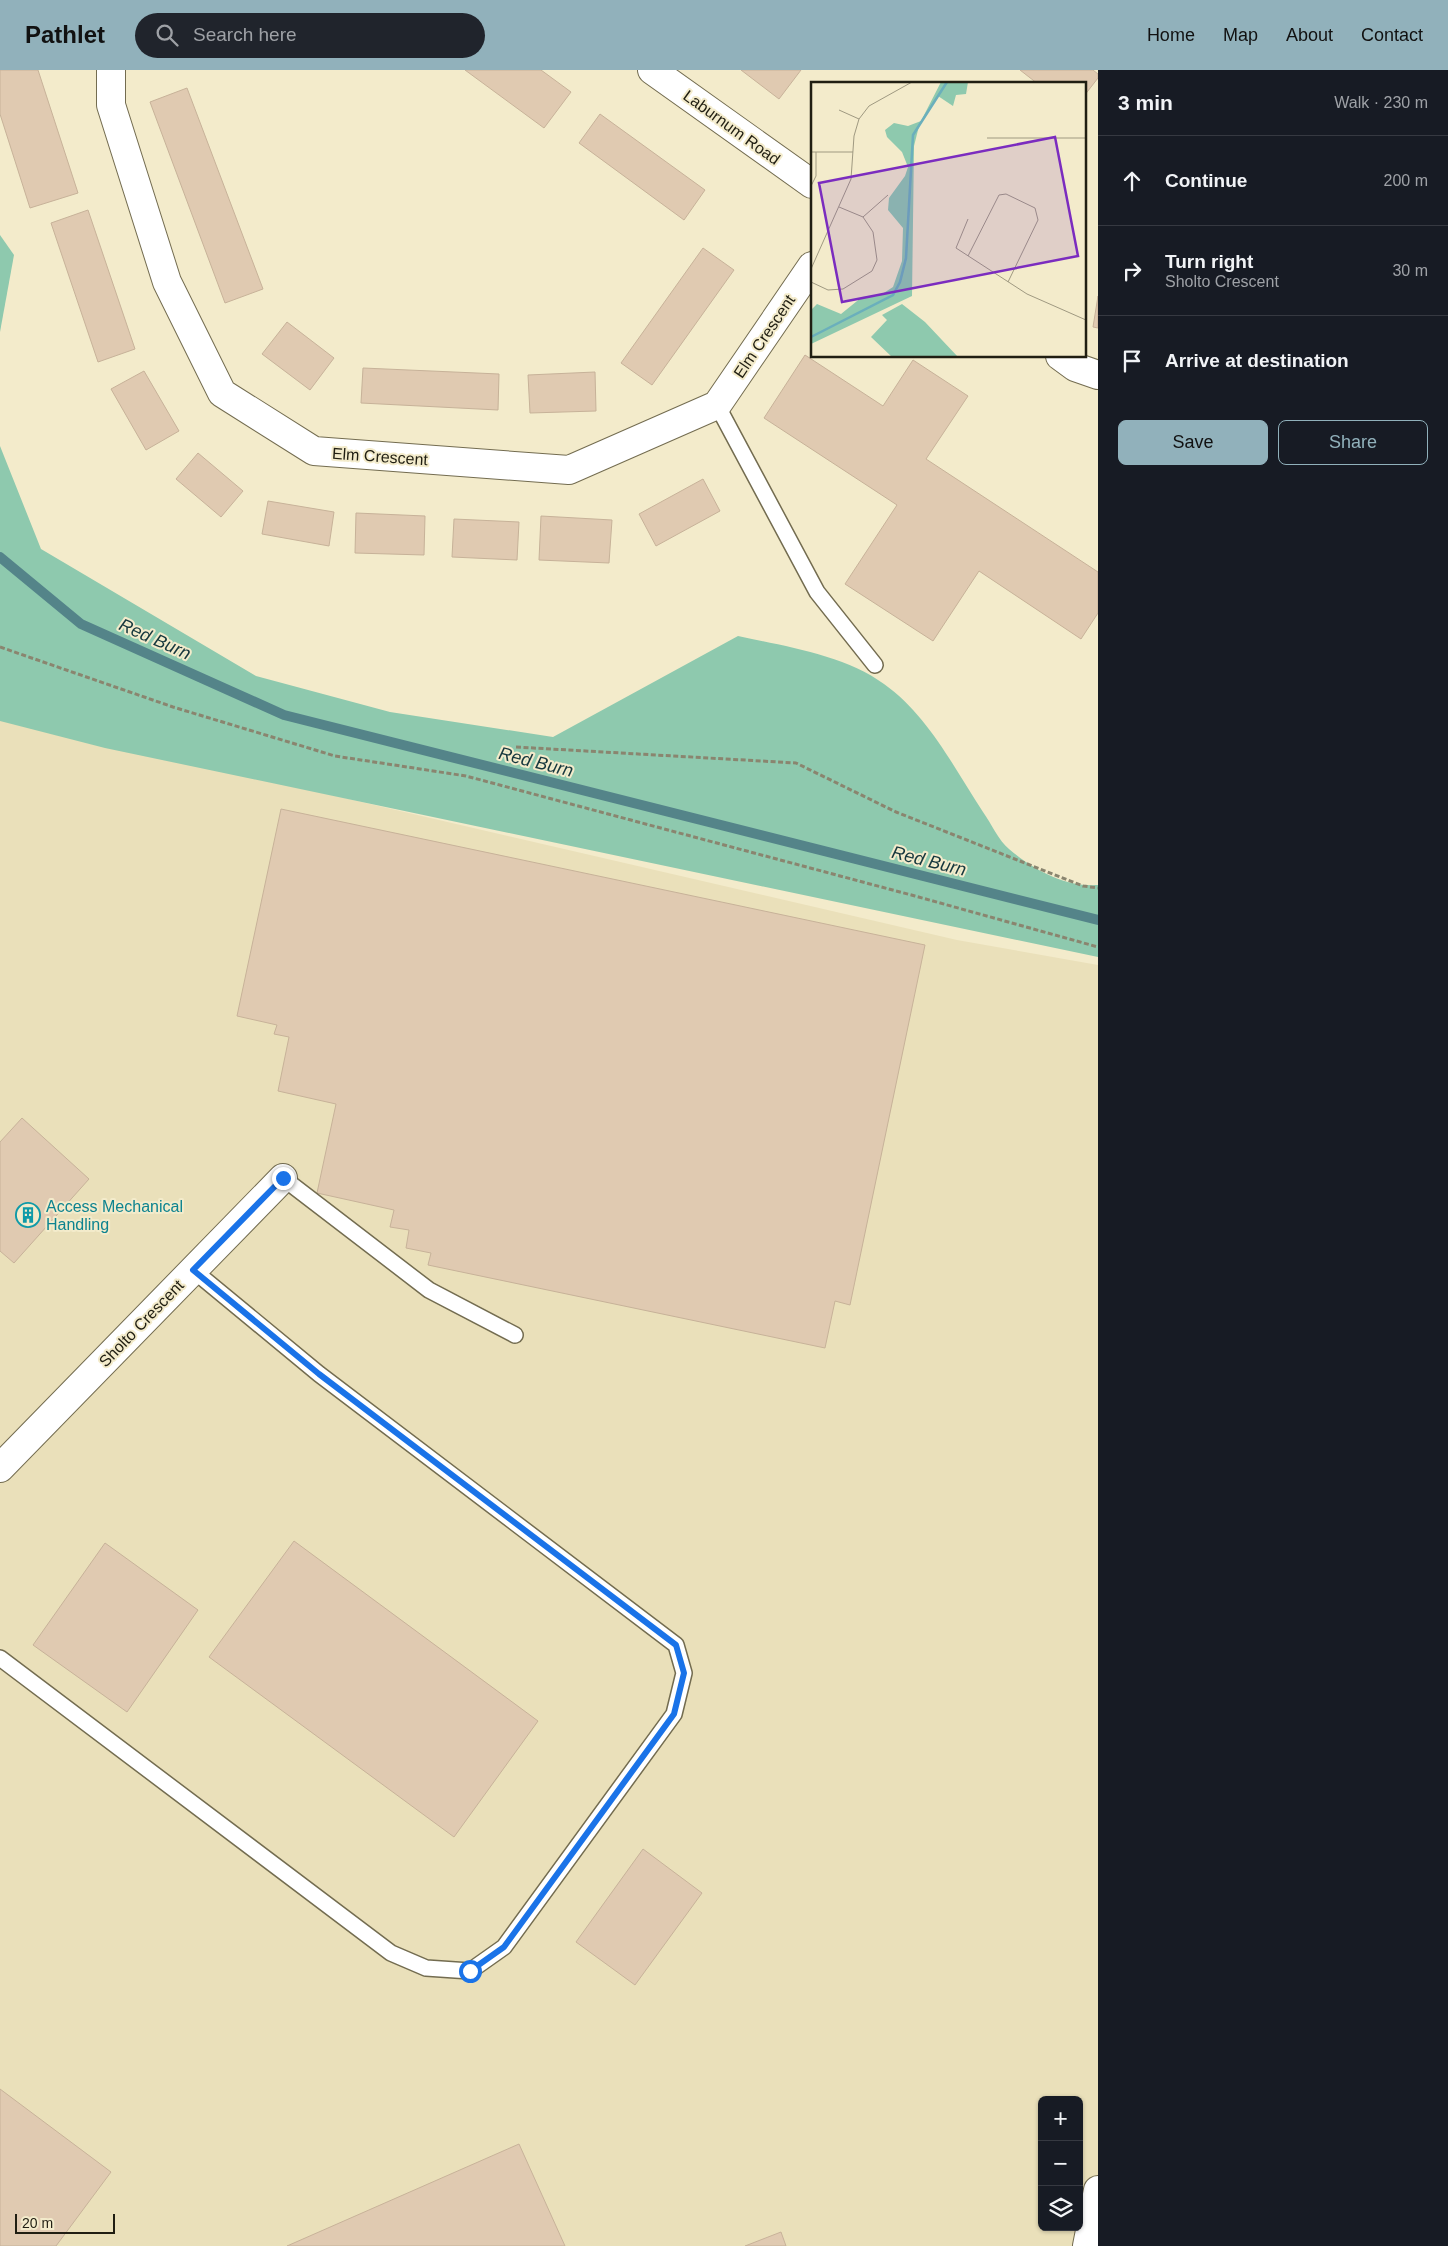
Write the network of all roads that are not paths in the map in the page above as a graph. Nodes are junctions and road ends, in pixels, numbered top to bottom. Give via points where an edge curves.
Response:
1 (111, 70) edge
2 (652, 70) edge
3 (811, 183) edge
4 (811, 267) edge
5 (1063, 358) edge
6 (1098, 376) edge
7 (717, 405) junction
8 (875, 665) dead end
9 (283, 1178) joint
10 (193, 1270) junction
11 (515, 1335) dead end
12 (0, 1468) edge
13 (0, 1658) edge
14 (1098, 2190) edge
15 (1087, 2246) edge

1 - 7 street, Elm Crescent via 111,104 167,282 222,392 314,451 569,470
2 - 3 street, Laburnum Road
4 - 7 street, Elm Crescent
5 - 6 street
7 - 8 lane via 817,592
9 - 10 street, Sholto Crescent
9 - 11 lane via 429,1290
10 - 12 street, Sholto Crescent
10 - 13 lane via 319,1374 676,1645 684,1673 674,1714 504,1947 470,1971 426,1968 391,1953
14 - 15 street

